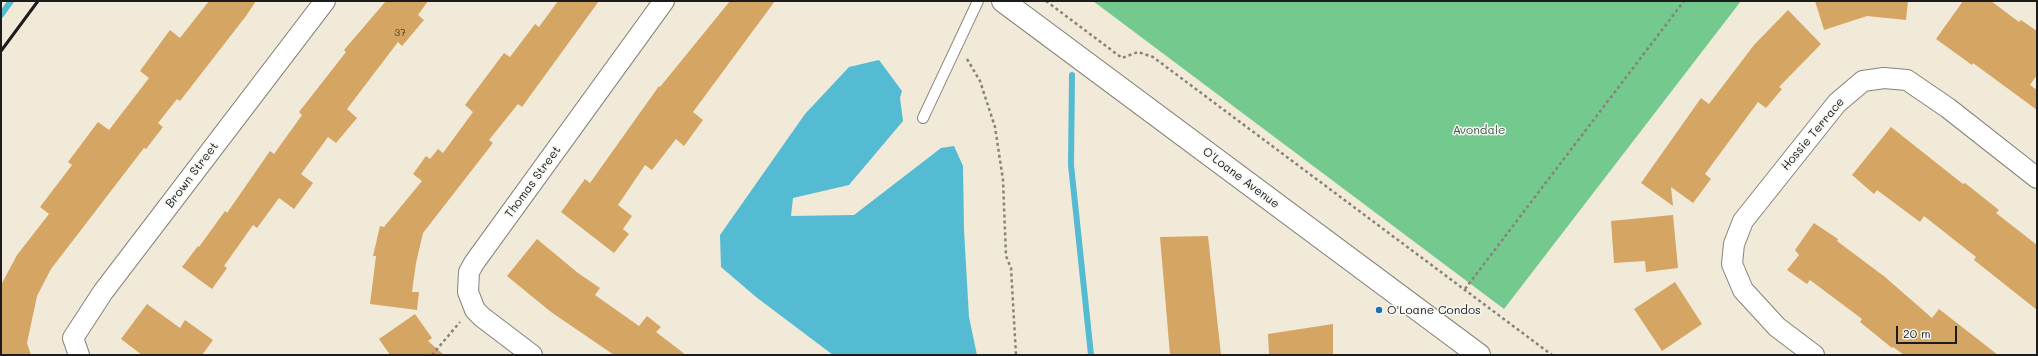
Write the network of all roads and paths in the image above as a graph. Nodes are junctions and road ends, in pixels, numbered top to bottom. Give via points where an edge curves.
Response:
1 (325, 1) edge
2 (664, 1) edge
3 (978, 1) edge
4 (1003, 1) edge
5 (1046, 1) edge
6 (1684, 1) edge
7 (958, 44) junction
8 (923, 118) dead end
9 (2037, 178) edge
10 (1465, 289) junction
11 (474, 307) junction
12 (79, 355) edge
13 (432, 355) edge
14 (532, 355) edge
15 (1016, 355) edge
16 (1479, 355) edge
17 (1552, 355) edge
18 (1814, 355) edge

1 - 12 street, Brown Street via 103,292 73,338
2 - 11 street, Thomas Street via 474,263 468,282 468,292
3 - 7 lane
4 - 16 street, O'Loane Avenue
5 - 10 path via 1122,58 1138,52 1153,57
6 - 10 path
7 - 8 lane
7 - 15 path via 980,81 995,127 1003,180 1006,256 1011,268
9 - 18 street, Hossie Terrace via 1948,108 1907,80 1884,78 1863,81 1837,103 1743,221 1734,244 1732,264 1743,290 1777,327
10 - 17 path
11 - 13 path
11 - 14 street, Thomas Street via 482,317

